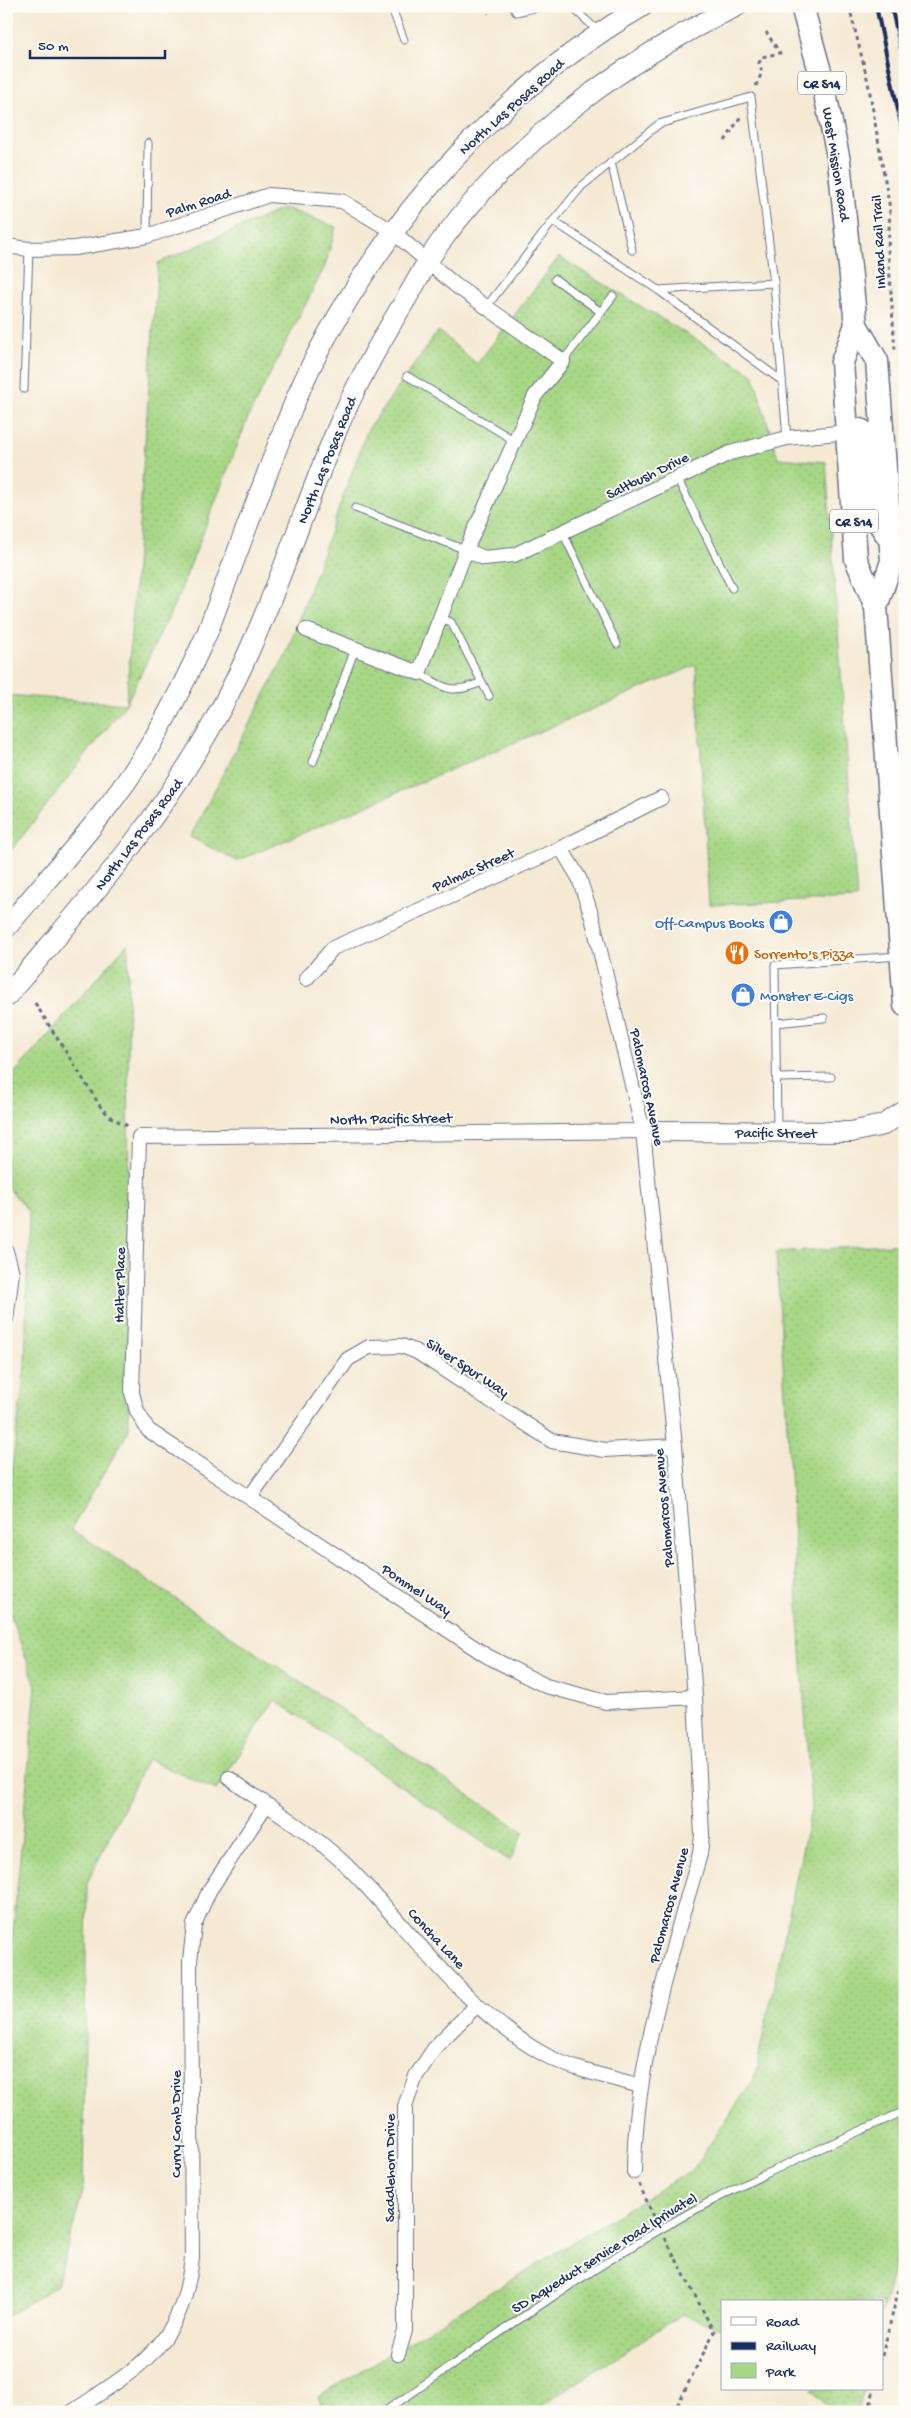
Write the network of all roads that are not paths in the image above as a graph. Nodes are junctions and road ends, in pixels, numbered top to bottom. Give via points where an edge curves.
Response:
1 (391, 6) edge
2 (513, 6) edge
3 (543, 6) edge
4 (571, 6) edge
5 (642, 6) edge
6 (737, 6) edge
7 (802, 6) edge
8 (600, 33) junction
9 (404, 40) dead end
10 (148, 143) dead end
11 (611, 162) junction
12 (553, 221) junction
13 (392, 231) junction
14 (147, 236) junction
15 (6, 246) edge
16 (30, 249) junction
17 (632, 250) dead end
18 (429, 262) junction
19 (555, 279) dead end
20 (774, 283) junction
21 (658, 290) junction
22 (613, 296) dead end
23 (487, 306) junction
24 (601, 312) junction
25 (856, 325) junction
26 (563, 361) junction
27 (407, 376) dead end
28 (782, 381) junction
29 (24, 389) dead end
30 (848, 432) junction
31 (787, 438) junction
32 (515, 441) junction
33 (677, 478) junction
34 (355, 508) dead end
35 (562, 533) junction
36 (890, 541) junction
37 (466, 550) junction
38 (732, 588) dead end
39 (876, 607) junction
40 (440, 618) junction
41 (306, 630) dead end
42 (617, 644) dead end
43 (355, 649) junction
44 (419, 673) junction
45 (482, 682) junction
46 (489, 696) dead end
47 (312, 762) dead end
48 (661, 798) dead end
49 (561, 848) junction
50 (6, 928) edge
51 (902, 956) junction
52 (306, 979) dead end
53 (6, 997) edge
54 (905, 1005) edge
55 (824, 1018) dead end
56 (776, 1022) junction
57 (831, 1077) dead end
58 (777, 1078) junction
59 (905, 1112) edge
60 (643, 1131) junction
61 (777, 1132) junction
62 (139, 1136) joint
63 (6, 1251) edge
64 (6, 1319) edge
65 (148, 1430) joint
66 (674, 1446) junction
67 (250, 1497) junction
68 (695, 1697) junction
69 (229, 1778) dead end
70 (266, 1806) junction
71 (477, 2005) junction
72 (641, 2086) junction
73 (905, 2111) edge
74 (634, 2172) road end
75 (398, 2354) dead end
76 (72, 2412) edge
77 (384, 2412) edge

1 - 9 lane
2 - 3 lane via 516,12
4 - 8 lane
5 - 8 main road, North Las Posas Road
6 - 18 main road, North Las Posas Road via 651,52 550,126 464,212
7 - 25 main road, West Mission Road / CR S14 via 839,160
8 - 13 main road, North Las Posas Road via 546,73 484,126
10 - 14 lane
11 - 12 lane via 582,186
11 - 17 lane
11 - 20 lane via 659,124 750,97
12 - 21 lane
12 - 23 lane
13 - 14 street, Palm Road via 342,201 269,195
13 - 18 street, Palm Road
13 - 50 main road, North Las Posas Road via 341,311 310,368 208,632 168,714 108,805
14 - 16 street, Palm Road via 75,248
15 - 16 street, Palm Road
16 - 29 lane
18 - 23 street via 455,285
18 - 53 main road, North Las Posas Road via 368,362 350,398 262,617 214,723 149,824
19 - 24 lane
20 - 21 lane
20 - 28 lane
21 - 28 lane
22 - 24 lane
23 - 26 street
24 - 26 lane
25 - 30 main road, West Mission Road / CR S14 via 842,362
25 - 36 main road, West Mission Road / CR S14 via 877,361
26 - 32 street via 535,396
27 - 32 lane
28 - 31 lane
30 - 31 street, Saltbush Drive
30 - 36 main road via 860,430 865,433 873,514
30 - 39 main road, West Mission Road / CR S14 via 856,559
31 - 33 street, Saltbush Drive via 730,453
32 - 37 street
33 - 35 street, Saltbush Drive
33 - 38 lane
34 - 37 lane
35 - 37 street, Saltbush Drive via 514,555 484,558
35 - 42 lane
36 - 39 main road, West Mission Road / CR S14 via 892,561
37 - 40 street
39 - 51 main road, West Mission Road / CR S14
40 - 44 street
40 - 45 lane via 451,622
41 - 43 street
43 - 44 street
43 - 47 lane
44 - 45 lane via 445,688 463,690
45 - 46 lane
48 - 49 street, Palmac Street
49 - 52 street, Palmac Street via 333,948
49 - 60 street, Palomarcos Avenue via 579,878 592,917
51 - 54 main road, West Mission Road / CR S14
51 - 56 lane via 775,965
55 - 56 lane
56 - 58 lane
57 - 58 lane
58 - 61 lane
59 - 61 main road, Pacific Street via 883,1125 851,1132
60 - 61 main road, Pacific Street
60 - 62 street, North Pacific Street
60 - 66 street, Palomarcos Avenue
62 - 65 street, Halter Place via 132,1393 137,1411
63 - 64 street via 12,1273
65 - 67 street, Pommel Way
66 - 67 street, Silver Spur Way via 605,1450 552,1440 417,1352 402,1346 369,1347 348,1359
66 - 68 street, Palomarcos Avenue
67 - 68 street, Pommel Way via 487,1656 546,1686 606,1702
68 - 72 street, Palomarcos Avenue via 702,1835 700,1854 648,2038
69 - 70 street, Concha Lane
70 - 71 street, Concha Lane via 306,1830 346,1866
70 - 76 street, Curry Comb Drive via 209,1891 194,1925 190,1961 192,2258 189,2286 180,2313 163,2340 141,2365
71 - 72 street, Concha Lane via 510,2033 548,2056 578,2069
71 - 75 street, Saddlehorn Drive via 436,2046 416,2076 405,2106 406,2331
72 - 74 street, Palomarcos Avenue via 634,2129
73 - 77 lane, SD Aqueduct service road (private) via 794,2161 661,2230 562,2292

